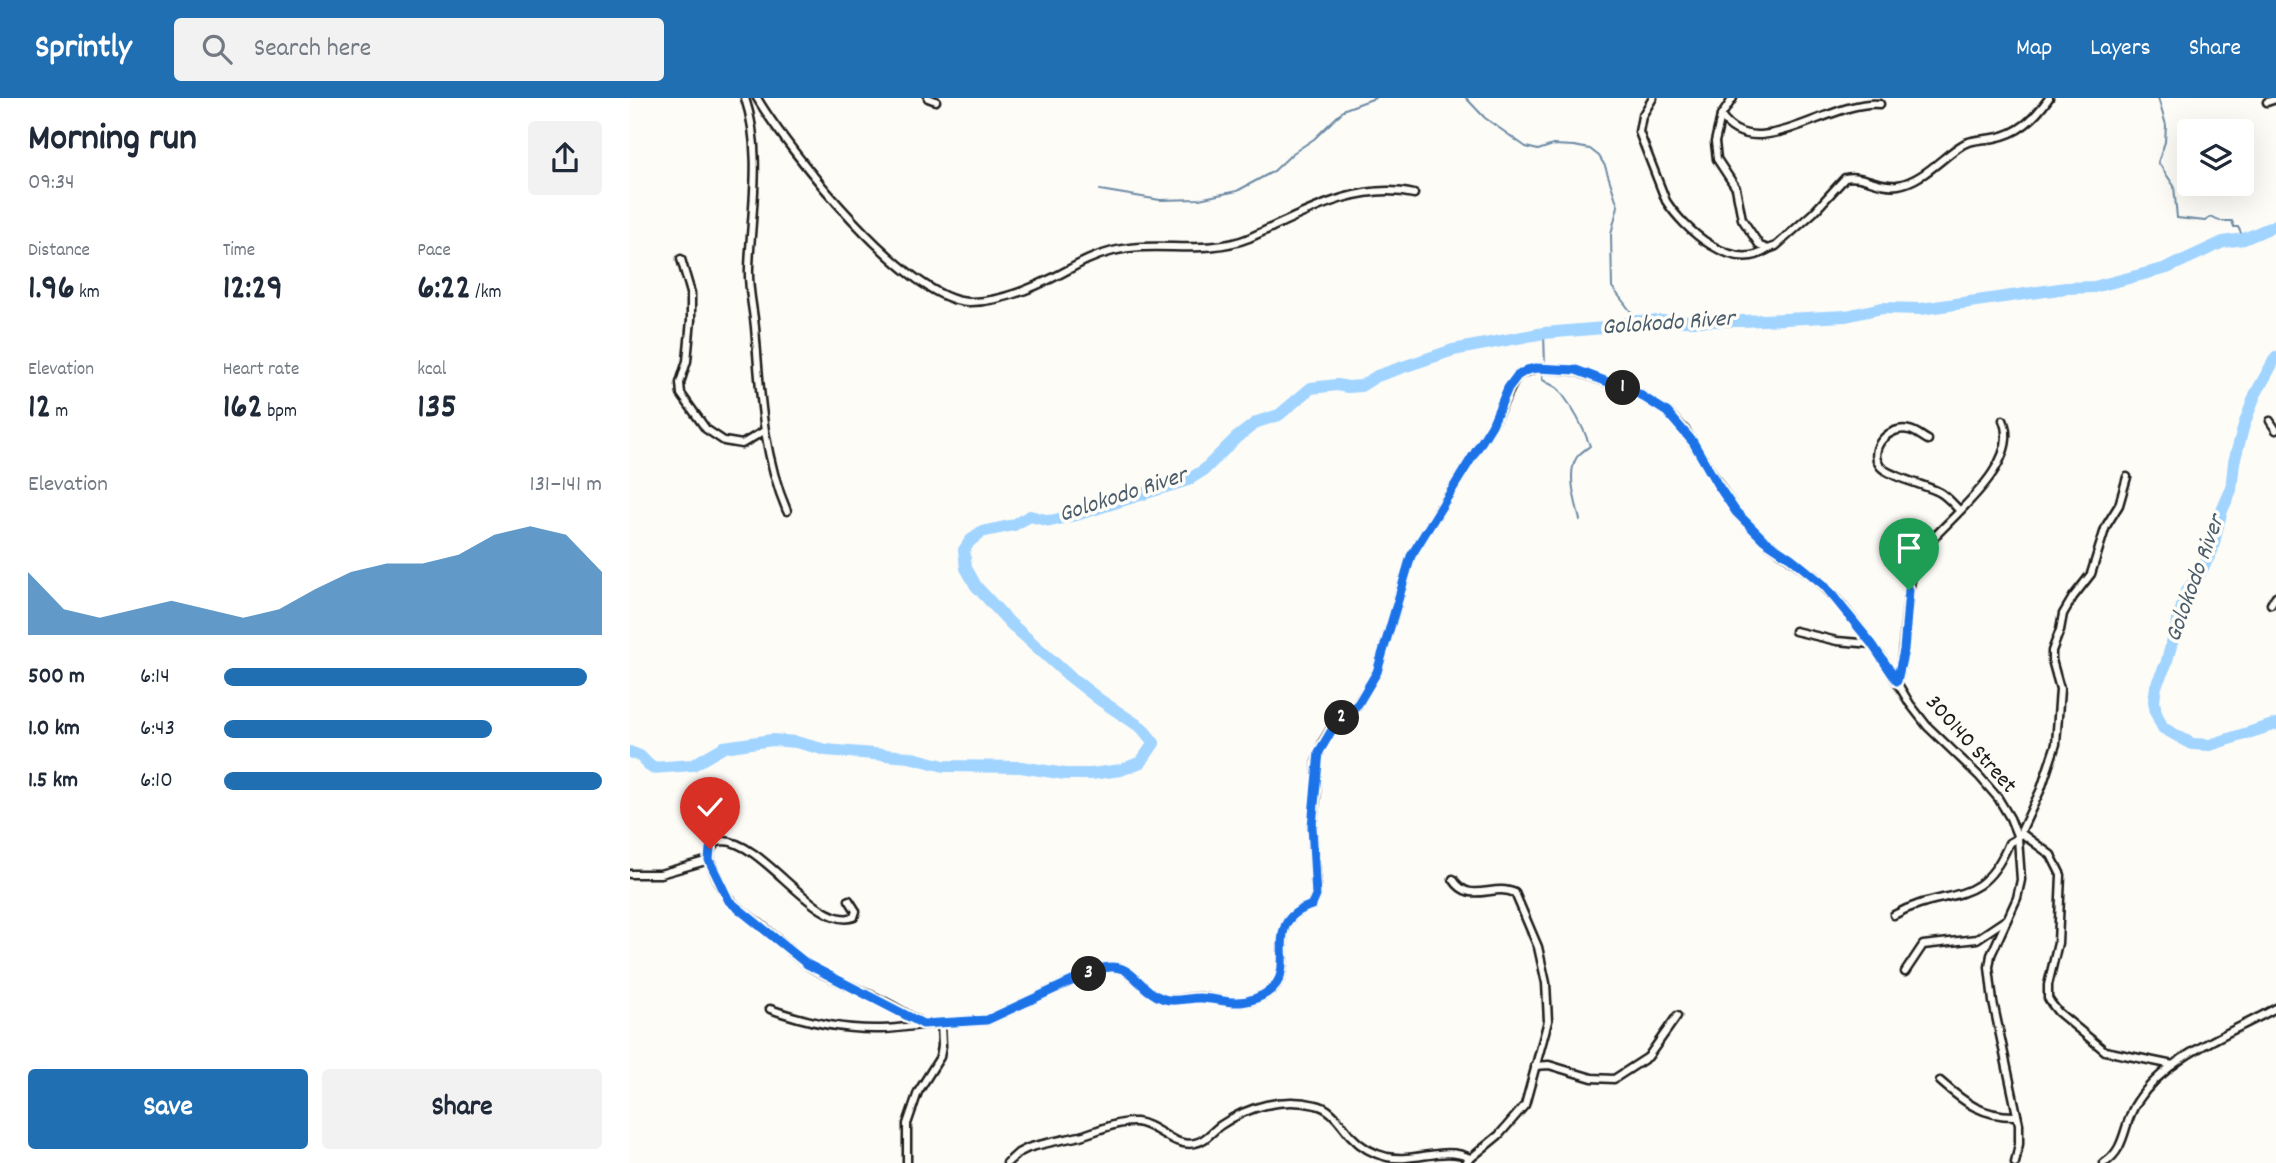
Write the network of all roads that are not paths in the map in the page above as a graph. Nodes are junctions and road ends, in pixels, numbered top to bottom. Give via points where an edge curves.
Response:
1 (745, 98) edge
2 (757, 98) edge
3 (1653, 98) edge
4 (1733, 98) edge
5 (2049, 98) edge
6 (2276, 99) edge
7 (2267, 102) dead end
8 (1880, 104) dead end
9 (1721, 116) junction
10 (1414, 194) dead end
11 (1768, 249) junction
12 (681, 259) dead end
13 (2003, 421) dead end
14 (2270, 421) dead end
15 (764, 430) junction
16 (2276, 430) edge
17 (1928, 440) dead end
18 (2127, 477) dead end
19 (1959, 510) junction
20 (787, 511) dead end
21 (2276, 596) edge
22 (2271, 604) dead end
23 (1795, 631) dead end
24 (1872, 644) junction
25 (1897, 681) junction
26 (2020, 836) junction
27 (709, 860) junction
28 (630, 874) edge
29 (1453, 879) dead end
30 (849, 900) dead end
31 (1894, 915) dead end
32 (2010, 917) junction
33 (1905, 972) dead end
34 (2276, 1008) edge
35 (770, 1009) dead end
36 (1676, 1016) dead end
37 (941, 1023) junction
38 (923, 1024) junction
39 (2173, 1065) junction
40 (1535, 1066) junction
41 (1940, 1081) dead end
42 (2017, 1116) junction
43 (1468, 1161) edge
44 (906, 1163) edge
45 (1007, 1163) edge
46 (2015, 1163) edge
47 (2104, 1163) edge

1 - 15 street via 754,138 748,278
2 - 10 street via 838,205 916,280 958,301 1001,297 1047,281 1084,260 1128,247 1234,243 1327,202 1382,191
3 - 11 street via 1639,132 1676,216 1701,239 1731,254 1749,256
4 - 9 street
5 - 11 street via 2022,127 1997,138 1964,143 1905,183 1845,178 1814,212
6 - 7 street
8 - 9 street via 1866,100 1840,106 1762,134 1738,129
9 - 11 street via 1717,159 1736,188 1742,219 1760,246
12 - 15 street via 691,293 681,394 706,429 724,441 742,443
13 - 19 street via 2007,436 1998,466
14 - 16 street
15 - 20 street
17 - 19 street via 1911,430 1892,431 1877,445 1877,461 1886,472 1939,492
18 - 26 street via 2091,574 2065,609 2052,651 2060,689 2056,744
19 - 25 street via 1917,561
21 - 22 street
23 - 24 street
24 - 25 street, 300140 Street
24 - 37 street, 300140 Street via 1816,578 1764,540 1736,512 1693,442 1667,412 1637,393 1576,370 1536,368 1517,376 1508,388 1492,425 1411,556 1377,672 1319,752 1312,826 1316,896 1283,930 1282,975 1273,990 1241,1002 1198,997 1168,1000 1152,993 1125,969 1113,966 987,1020
25 - 26 street, 300140 Street via 1927,726 1998,798
26 - 31 street via 2008,843 1991,875 1969,892
26 - 32 street, 300140 Street via 2021,880
26 - 39 street via 2051,855 2061,875 2058,943 2048,985 2049,998 2058,1012 2105,1051
27 - 28 street via 649,876
27 - 30 street via 710,849 723,841 744,848 803,897 838,917 854,917 856,911
27 - 38 street via 729,901 807,964
29 - 40 street via 1466,891 1512,891 1523,908 1538,947 1548,999 1548,1021
32 - 33 street via 1977,939 1923,945
32 - 42 street, 300140 Street via 1989,967
34 - 39 street via 2209,1041
35 - 38 street via 858,1028
36 - 40 street via 1648,1057 1614,1079
37 - 38 street
37 - 44 street via 940,1057 918,1092 907,1124
39 - 47 street via 2136,1103 2119,1149
40 - 43 street via 1521,1112
41 - 42 street via 1990,1115
42 - 46 street, 300140 Street via 2020,1133
43 - 45 street via 1453,1152 1419,1158 1380,1155 1361,1145 1323,1107 1276,1102 1226,1121 1195,1144 1181,1143 1134,1122 1028,1149

